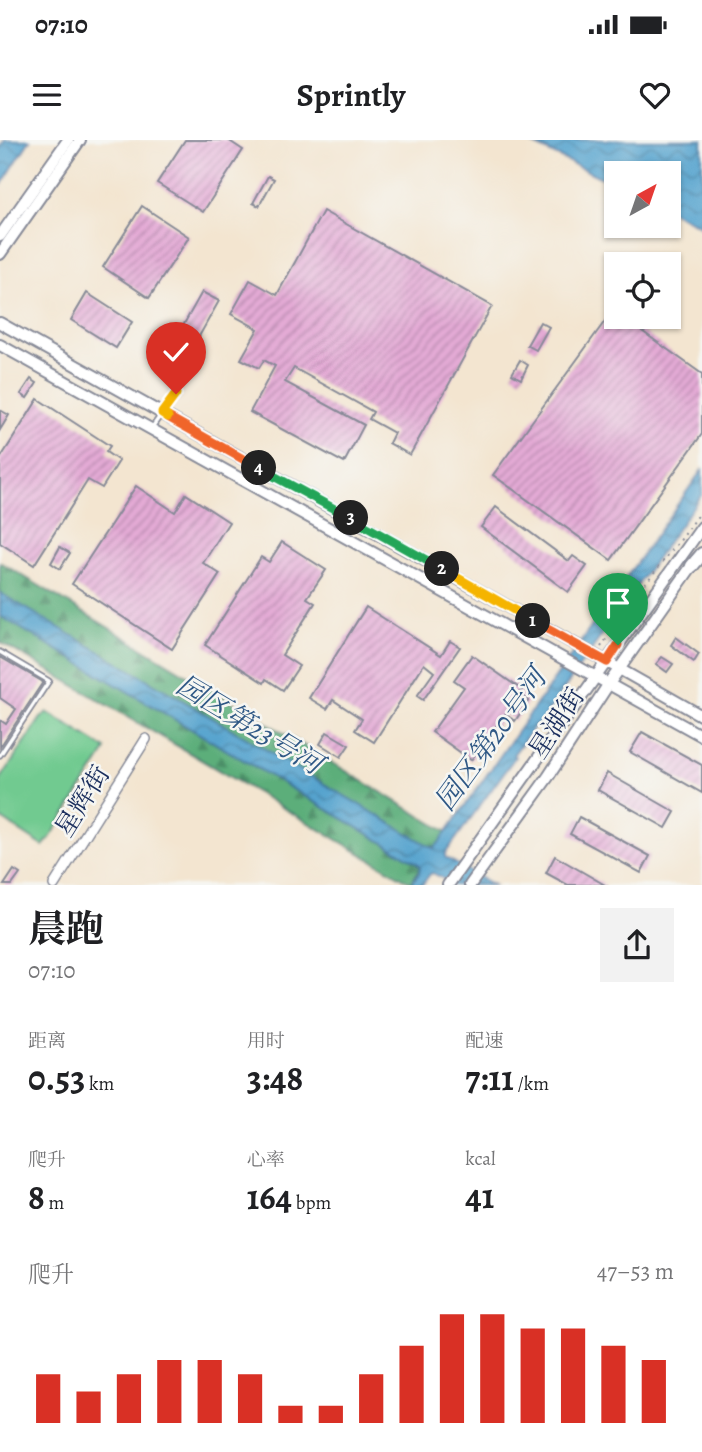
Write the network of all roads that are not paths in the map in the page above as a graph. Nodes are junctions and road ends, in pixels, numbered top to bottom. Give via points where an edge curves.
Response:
1 (68, 140) edge
2 (80, 140) edge
3 (0, 236) edge
4 (0, 254) edge
5 (0, 323) edge
6 (0, 345) edge
7 (176, 394) dead end
8 (162, 413) junction
9 (151, 429) junction
10 (702, 527) edge
11 (702, 553) edge
12 (692, 566) joint
13 (0, 652) edge
14 (598, 657) junction
15 (619, 669) junction
16 (596, 678) junction
17 (608, 685) junction
18 (702, 716) edge
19 (702, 736) edge
20 (146, 739) dead end
21 (3, 746) edge
22 (0, 755) edge
23 (449, 884) edge
24 (54, 885) edge
25 (470, 885) edge

1 - 3 main road
2 - 4 main road
5 - 8 main road
6 - 9 main road
7 - 8 lane
8 - 9 lane
8 - 14 main road
9 - 16 main road
10 - 14 main road, 星湖街 via 642,613
11 - 12 highway
12 - 15 main road, 星湖街
13 - 21 lane via 49,681
14 - 15 main road
14 - 16 main road, 星湖街
15 - 17 main road, 星湖街
15 - 18 main road
16 - 17 main road
16 - 23 main road, 星湖街
17 - 19 main road
17 - 25 main road, 星湖街
20 - 24 street, 星辉街
21 - 22 lane

